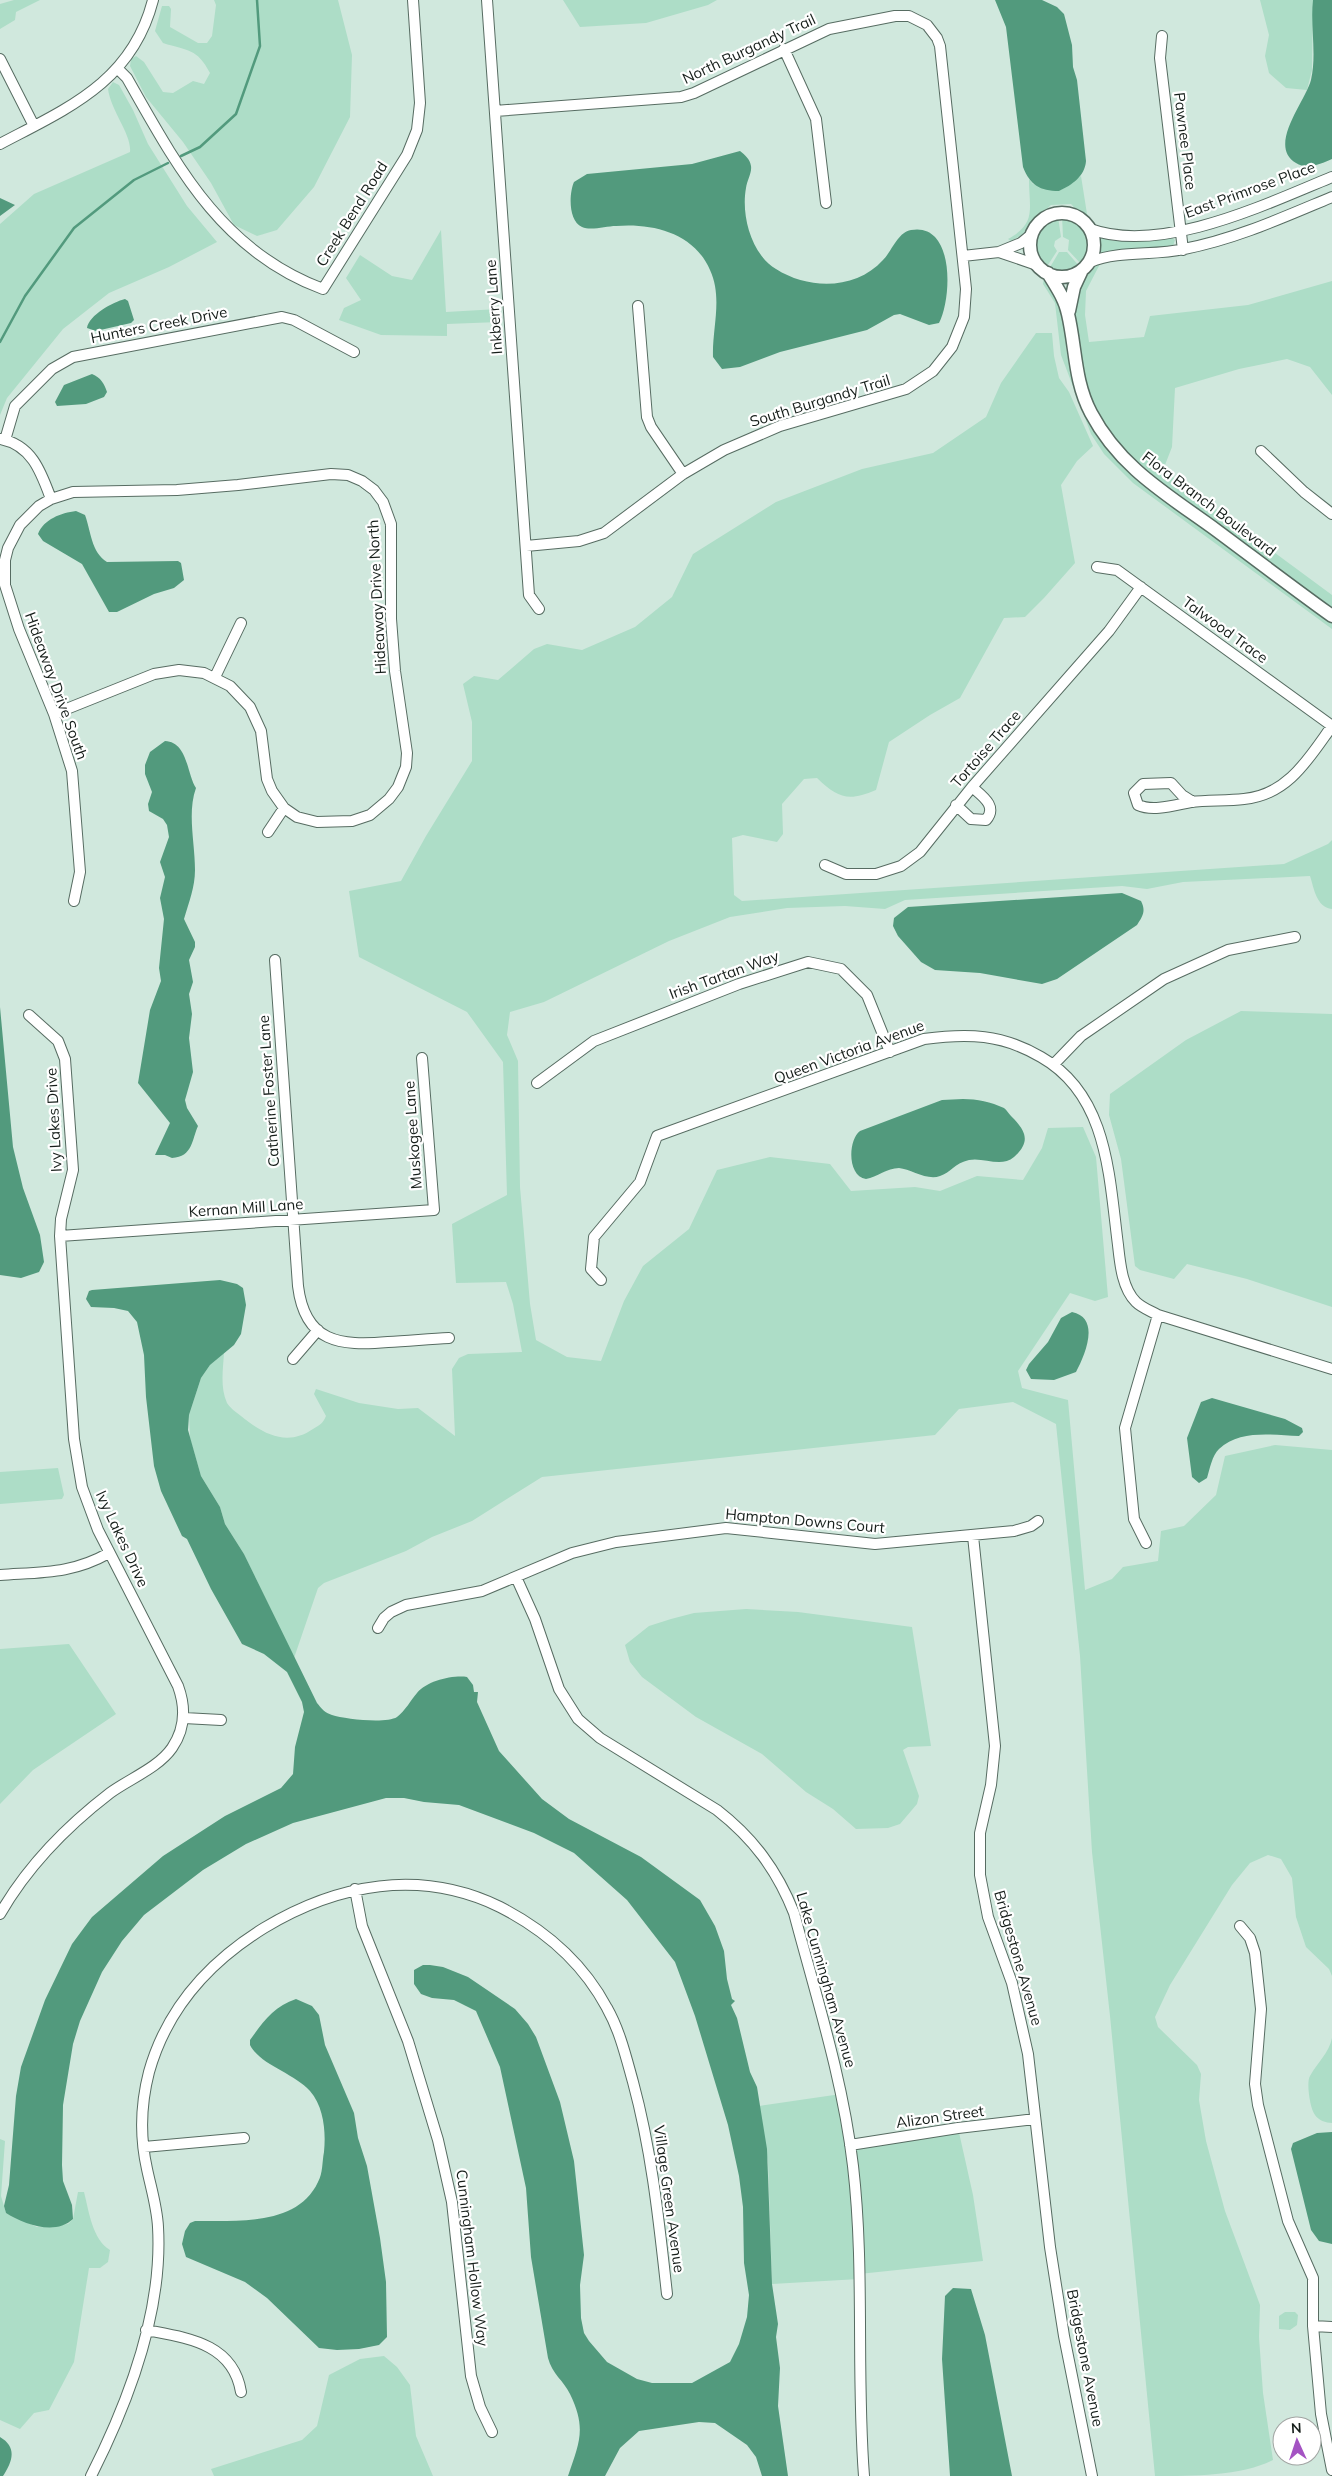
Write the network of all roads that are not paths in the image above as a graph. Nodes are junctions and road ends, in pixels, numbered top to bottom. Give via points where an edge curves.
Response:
1 (153, 0) edge
2 (414, 0) edge
3 (487, 0) edge
4 (1162, 36) dead end
5 (784, 49) junction
6 (0, 59) edge
7 (118, 69) junction
8 (495, 110) junction
9 (34, 126) junction
10 (0, 144) edge
11 (1332, 177) edge
12 (1332, 197) edge
13 (826, 203) dead end
14 (1090, 229) junction
15 (1181, 231) junction
16 (1032, 234) junction
17 (1183, 250) junction
18 (998, 252) junction
19 (963, 256) junction
20 (1090, 262) junction
21 (1037, 264) junction
22 (1081, 272) junction
23 (1048, 273) junction
24 (638, 306) dead end
25 (1068, 314) junction
26 (354, 352) dead end
27 (2, 439) edge
28 (1261, 451) dead end
29 (683, 474) junction
30 (51, 499) junction
31 (1332, 514) edge
32 (526, 546) junction
33 (1096, 567) dead end
34 (1141, 587) junction
35 (539, 609) dead end
36 (1332, 616) edge
37 (241, 623) dead end
38 (215, 677) junction
39 (54, 714) junction
40 (1332, 726) edge
41 (972, 787) junction
42 (1193, 802) junction
43 (956, 806) junction
44 (284, 808) junction
45 (268, 832) dead end
46 (825, 865) dead end
47 (74, 901) dead end
48 (1295, 937) dead end
49 (275, 960) dead end
50 (29, 1014) dead end
51 (890, 1052) junction
52 (422, 1058) dead end
53 (1054, 1064) junction
54 (537, 1084) dead end
55 (434, 1210) joint
56 (293, 1220) junction
57 (60, 1236) junction
58 (601, 1280) dead end
59 (1158, 1315) junction
60 (318, 1330) junction
61 (449, 1338) dead end
62 (293, 1359) dead end
63 (1332, 1369) edge
64 (1038, 1521) dead end
65 (973, 1536) junction
66 (1146, 1543) dead end
67 (109, 1553) junction
68 (0, 1575) edge
69 (516, 1577) junction
70 (378, 1628) dead end
71 (184, 1718) junction
72 (221, 1720) dead end
73 (355, 1890) junction
74 (0, 1914) edge
75 (1240, 1926) dead end
76 (1035, 2120) junction
77 (244, 2138) dead end
78 (850, 2145) junction
79 (144, 2147) junction
80 (667, 2294) dead end
81 (1313, 2326) junction
82 (1332, 2327) edge
83 (146, 2330) junction
84 (241, 2392) dead end
85 (492, 2432) dead end
86 (1332, 2470) edge
87 (91, 2476) edge
88 (864, 2476) edge
89 (1092, 2476) edge

1 - 7 street via 139,38
2 - 7 street, Creek Bend Road via 420,103 417,130 406,155 323,289 290,274 252,250 220,220 181,171 127,78
3 - 8 street, Inkberry Lane
4 - 15 street, Pawnee Place via 1160,58
5 - 8 street, North Burgandy Trail via 681,97
5 - 13 street via 816,119
5 - 19 street, North Burgandy Trail via 829,29 900,16 919,20 933,31 940,46
6 - 9 street
7 - 9 street via 90,95
8 - 32 street, Inkberry Lane
9 - 10 street
11 - 15 street, East Primrose Place via 1264,205
12 - 17 street via 1234,236
14 - 15 street, East Primrose Place via 1120,237
14 - 16 street via 1080,219 1060,213 1043,219
14 - 20 street via 1094,242
15 - 17 street, Pawnee Place
16 - 18 street via 1021,243
16 - 21 street via 1031,250
17 - 20 street via 1108,256
18 - 19 street
18 - 21 street
19 - 29 street, South Burgandy Trail via 966,304 959,332 943,360 920,381 892,395 780,426 724,450
20 - 22 street, Flora Branch Boulevard
21 - 23 street, Flora Branch Boulevard
22 - 23 street via 1061,277
22 - 25 street, Flora Branch Boulevard
23 - 25 street, Flora Branch Boulevard
24 - 29 street via 647,417
25 - 36 street, Flora Branch Boulevard via 1075,368 1084,397 1104,434 1124,460
26 - 27 street, Hunters Creek Drive via 294,320 282,317 73,357 52,369 15,406
27 - 30 street via 24,450 35,462
28 - 31 street
29 - 32 street, South Burgandy Trail via 604,534 579,542
30 - 39 street, Hideaway Drive South via 28,515 20,526 8,548 4,572 8,598
30 - 44 street, Hideaway Drive North via 84,491 186,489 331,474 356,478 379,496 391,524 393,645 407,753 404,774 390,798 359,819 335,823 308,822
32 - 35 street, Inkberry Lane via 529,595
33 - 34 street, Talwood Trace via 1117,570
34 - 40 street, Talwood Trace
34 - 41 street, Tortoise Trace via 1108,632
37 - 38 street
38 - 39 street, Hideaway Drive North via 191,671 160,673
38 - 44 street, Hideaway Drive North via 239,694 256,718 264,744 267,779
39 - 47 street, Hideaway Drive South via 67,750 74,786 80,872
40 - 42 street via 1298,772 1279,788 1255,798
41 - 43 street, Tortoise Trace
41 - 43 street via 991,807 986,820 971,819
42 - 42 street via 1143,808 1135,801 1134,793 1143,784 1171,783
43 - 46 street, Tortoise Trace via 920,852 901,866 876,874 846,874
44 - 45 street
48 - 53 street via 1228,950 1164,980 1081,1036
49 - 56 street, Catherine Foster Lane
50 - 57 street, Ivy Lakes Drive via 58,1041 65,1059 73,1176
51 - 53 street, Queen Victoria Avenue via 924,1039 957,1034 990,1037 1021,1045
51 - 54 street, Irish Tartan Way via 867,995 841,968 808,962 739,984 594,1041
51 - 58 street, Queen Victoria Avenue via 657,1136 640,1182 594,1237 591,1269
52 - 55 street, Muskogee Lane
53 - 59 street, Queen Victoria Avenue via 1081,1093 1101,1132 1121,1272 1135,1301
55 - 56 street, Kernan Mill Lane
56 - 57 street, Kernan Mill Lane
56 - 60 street, Catherine Foster Lane via 299,1299 308,1319
57 - 67 street, Ivy Lakes Drive via 77,1464 93,1519
59 - 63 street, Queen Victoria Avenue
59 - 66 street via 1125,1428 1134,1520
60 - 61 street via 338,1342 360,1344
60 - 62 street
64 - 65 street, Hampton Downs Court via 1024,1529
65 - 69 street, Hampton Downs Court via 875,1544 745,1529 706,1530 595,1546
65 - 76 street, Bridgestone Avenue via 995,1746 991,1785 980,1833 980,1875 988,1916 1022,2020
67 - 68 street via 71,1570
67 - 71 street, Ivy Lakes Drive via 178,1686
69 - 70 street, Hampton Downs Court via 482,1591 406,1605 391,1612
69 - 78 street, Lake Cunningham Avenue via 559,1689 578,1719 600,1738 734,1823 751,1839 776,1873 796,1922 839,2084
71 - 72 street
71 - 74 street, Ivy Lakes Drive via 176,1742 167,1754 74,1823 54,1843
73 - 79 street, Village Green Avenue via 288,1914 234,1948 195,1984 169,2022 154,2058 143,2107
73 - 80 street, Village Green Avenue via 418,1886 440,1888 480,1899 538,1929 585,1974 614,2022 641,2111 654,2176
73 - 85 street, Cunningham Hollow Way via 362,1926 420,2075 440,2148 455,2221 471,2376
75 - 81 street via 1250,1938 1254,1953 1261,2009 1256,2084 1258,2105 1288,2220 1313,2278
76 - 78 street, Alizon Street
76 - 89 street, Bridgestone Avenue via 1056,2290
77 - 79 street
78 - 88 street, Lake Cunningham Avenue via 858,2243
79 - 83 street, Village Green Avenue via 155,2202 158,2246
81 - 82 street
81 - 86 street via 1321,2414
83 - 84 street via 188,2339 212,2349 237,2372
83 - 87 street, Village Green Avenue via 121,2411

